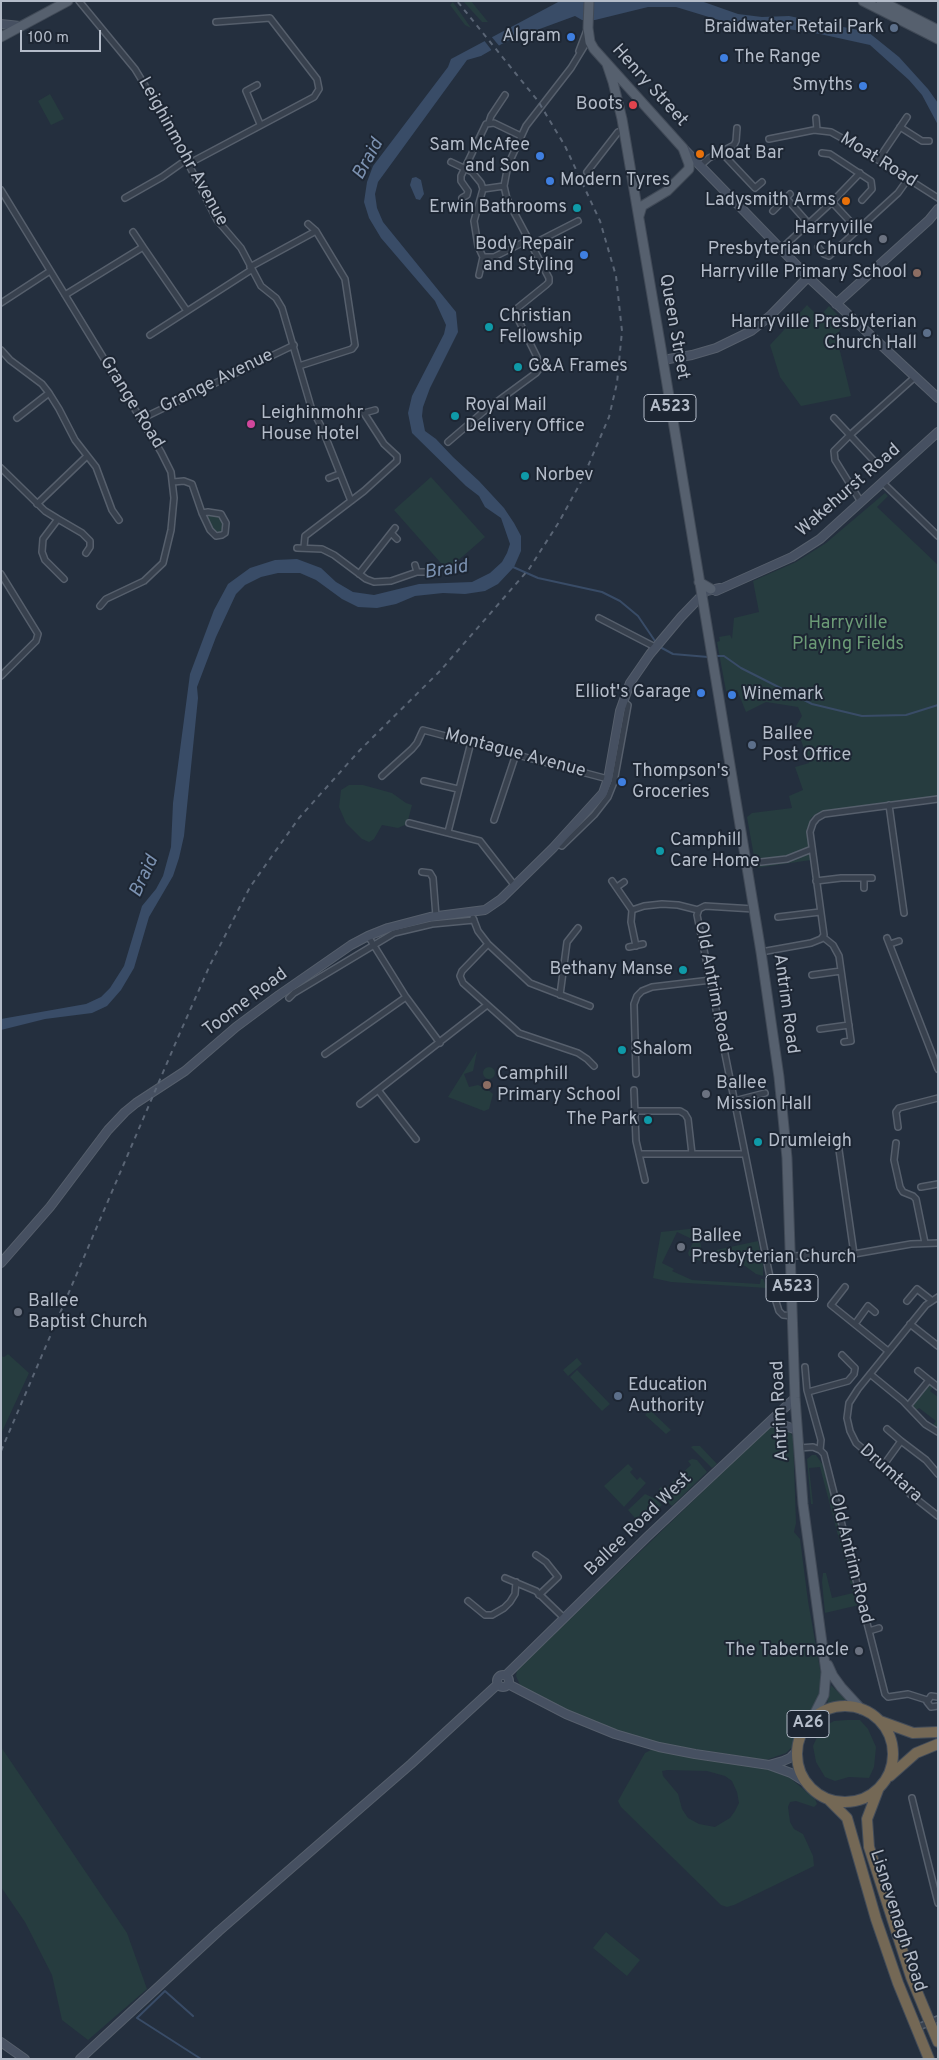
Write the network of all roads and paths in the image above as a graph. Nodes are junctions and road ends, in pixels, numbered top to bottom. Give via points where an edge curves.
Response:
1 (68, 1) edge
2 (79, 1) edge
3 (589, 1) edge
4 (863, 1) edge
5 (881, 1) edge
6 (216, 22) dead end
7 (1, 24) edge
8 (588, 25) junction
9 (20, 26) junction
10 (938, 30) edge
11 (1, 37) edge
12 (938, 39) edge
13 (590, 42) junction
14 (579, 54) junction
15 (607, 64) junction
16 (625, 84) junction
17 (257, 85) dead end
18 (505, 95) dead end
19 (617, 98) junction
20 (907, 117) dead end
21 (816, 118) dead end
22 (489, 122) junction
23 (260, 124) junction
24 (737, 128) dead end
25 (900, 128) junction
26 (624, 130) junction
27 (814, 131) junction
28 (521, 136) junction
29 (768, 139) dead end
30 (929, 142) dead end
31 (683, 148) junction
32 (722, 153) junction
33 (822, 153) dead end
34 (878, 160) junction
35 (187, 162) junction
36 (450, 162) dead end
37 (701, 165) junction
38 (465, 169) junction
39 (689, 169) junction
40 (587, 172) dead end
41 (860, 173) junction
42 (908, 179) junction
43 (762, 182) dead end
44 (504, 186) junction
45 (483, 189) junction
46 (1, 190) edge
47 (634, 192) junction
48 (790, 194) dead end
49 (125, 198) dead end
50 (462, 198) dead end
51 (786, 198) junction
52 (938, 198) edge
53 (862, 200) dead end
54 (647, 202) junction
55 (832, 202) junction
56 (938, 209) edge
57 (773, 211) dead end
58 (638, 218) junction
59 (578, 221) dead end
60 (808, 223) junction
61 (308, 224) dead end
62 (858, 229) junction
63 (316, 231) junction
64 (133, 232) dead end
65 (529, 242) junction
66 (143, 246) junction
67 (818, 247) dead end
68 (781, 249) junction
69 (483, 257) junction
70 (251, 268) junction
71 (50, 271) junction
72 (479, 275) dead end
73 (808, 277) junction
74 (65, 295) junction
75 (1, 303) edge
76 (836, 304) junction
77 (187, 312) junction
78 (150, 335) dead end
79 (294, 345) junction
80 (1, 350) edge
81 (663, 360) junction
82 (299, 366) junction
83 (915, 377) junction
84 (49, 394) junction
85 (938, 398) edge
86 (375, 410) dead end
87 (17, 418) dead end
88 (834, 418) dead end
89 (141, 419) junction
90 (938, 432) edge
91 (850, 435) junction
92 (448, 442) dead end
93 (87, 456) junction
94 (875, 462) dead end
95 (1, 468) edge
96 (339, 474) junction
97 (329, 478) dead end
98 (173, 482) junction
99 (883, 483) junction
100 (350, 501) junction
101 (861, 502) junction
102 (37, 504) junction
103 (202, 513) junction
104 (58, 519) junction
105 (119, 520) dead end
106 (938, 536) edge
107 (397, 539) dead end
108 (304, 547) junction
109 (297, 548) dead end
110 (86, 553) dead end
111 (415, 565) dead end
112 (417, 572) junction
113 (427, 572) dead end
114 (1, 574) edge
115 (359, 574) junction
116 (64, 579) dead end
117 (699, 582) junction
118 (715, 588) junction
119 (703, 597) junction
120 (100, 606) dead end
121 (599, 618) dead end
122 (657, 646) junction
123 (1, 676) edge
124 (622, 701) junction
125 (471, 742) junction
126 (516, 754) junction
127 (382, 776) dead end
128 (608, 779) junction
129 (424, 781) dead end
130 (458, 789) junction
131 (606, 795) junction
132 (938, 799) edge
133 (889, 805) junction
134 (494, 820) dead end
135 (409, 822) dead end
136 (448, 832) junction
137 (812, 849) junction
138 (769, 855) dead end
139 (770, 861) junction
140 (761, 862) dead end
141 (422, 872) dead end
142 (864, 878) junction
143 (872, 878) dead end
144 (612, 881) dead end
145 (816, 881) junction
146 (624, 882) dead end
147 (515, 886) junction
148 (617, 887) junction
149 (864, 888) dead end
150 (754, 909) junction
151 (632, 910) junction
152 (698, 910) junction
153 (820, 912) junction
154 (904, 913) dead end
155 (436, 916) junction
156 (473, 916) junction
157 (778, 917) dead end
158 (578, 928) dead end
159 (368, 936) junction
160 (823, 937) junction
161 (887, 938) dead end
162 (899, 941) dead end
163 (488, 944) junction
164 (642, 944) dead end
165 (890, 944) junction
166 (374, 945) junction
167 (636, 946) junction
168 (629, 947) dead end
169 (761, 952) junction
170 (841, 971) junction
171 (812, 975) dead end
172 (711, 980) junction
173 (560, 995) junction
174 (406, 997) junction
175 (289, 998) dead end
176 (487, 1005) junction
177 (590, 1006) dead end
178 (849, 1025) junction
179 (820, 1029) dead end
180 (844, 1042) dead end
181 (440, 1043) junction
182 (325, 1054) dead end
183 (594, 1066) dead end
184 (938, 1069) edge
185 (636, 1074) dead end
186 (378, 1090) junction
187 (634, 1090) dead end
188 (765, 1093) dead end
189 (938, 1098) edge
190 (734, 1101) junction
191 (360, 1104) dead end
192 (636, 1111) junction
193 (898, 1127) dead end
194 (416, 1139) dead end
195 (896, 1143) dead end
196 (838, 1144) dead end
197 (640, 1154) junction
198 (692, 1154) junction
199 (744, 1154) junction
200 (645, 1180) dead end
201 (938, 1184) edge
202 (921, 1187) dead end
203 (925, 1243) junction
204 (938, 1243) edge
205 (854, 1254) junction
206 (791, 1256) junction
207 (1, 1263) edge
208 (844, 1287) dead end
209 (938, 1297) edge
210 (931, 1300) junction
211 (907, 1301) dead end
212 (875, 1312) dead end
213 (792, 1316) junction
214 (855, 1324) junction
215 (910, 1324) junction
216 (938, 1346) edge
217 (888, 1351) junction
218 (842, 1355) dead end
219 (804, 1367) dead end
220 (918, 1371) dead end
221 (870, 1374) junction
222 (929, 1380) junction
223 (938, 1387) edge
224 (808, 1392) junction
225 (795, 1398) junction
226 (908, 1406) junction
227 (770, 1422) junction
228 (887, 1429) dead end
229 (797, 1430) junction
230 (938, 1432) edge
231 (901, 1441) junction
232 (799, 1448) junction
233 (820, 1450) junction
234 (883, 1466) junction
235 (938, 1474) edge
236 (938, 1516) edge
237 (536, 1555) dead end
238 (504, 1578) dead end
239 (516, 1582) junction
240 (539, 1595) junction
241 (468, 1601) dead end
242 (564, 1618) junction
243 (879, 1628) dead end
244 (869, 1632) junction
245 (825, 1658) junction
246 (506, 1675) junction
247 (498, 1684) junction
248 (508, 1684) junction
249 (938, 1697) edge
250 (927, 1700) junction
251 (938, 1706) edge
252 (862, 1710) junction
253 (880, 1720) junction
254 (811, 1721) junction
255 (938, 1732) edge
256 (938, 1744) edge
257 (798, 1750) junction
258 (769, 1765) junction
259 (886, 1779) junction
260 (807, 1783) junction
261 (878, 1790) junction
262 (827, 1798) junction
263 (912, 1798) dead end
264 (938, 1904) edge
265 (927, 2024) edge
266 (938, 2042) edge
267 (1, 2043) edge
268 (17, 2059) edge
269 (25, 2059) edge
270 (80, 2059) edge
271 (930, 2059) edge

1 - 9 main road
2 - 35 street, Leighinmohr Avenue via 135,69
3 - 8 main road, A523
4 - 12 main road
5 - 10 main road
6 - 23 street via 270,18 318,83 314,97
7 - 9 street
8 - 13 main road, Henry Street / A523
8 - 14 street
9 - 11 main road
13 - 14 street
13 - 15 main road, Henry Street / A523
14 - 28 street
15 - 16 main road, Henry Street / A523
15 - 19 main road, Queen Street / A523
16 - 19 main road
16 - 31 main road, Henry Street / A523
17 - 23 street via 246,91
18 - 22 street
19 - 26 main road, Queen Street / A523
20 - 25 street
21 - 27 street, Moat Road
22 - 28 street
22 - 38 street
23 - 35 street
24 - 32 street via 736,143
25 - 30 street
25 - 34 street
26 - 40 street via 618,132
26 - 47 main road, Queen Street / A523
27 - 29 street
27 - 34 street, Moat Road via 836,134
28 - 44 street via 508,165
31 - 37 street, Henry Street / A523
31 - 39 main road, A523
32 - 37 street
32 - 43 street via 755,188
33 - 41 street via 830,154
34 - 42 street, Moat Road
35 - 49 street
35 - 70 street, Leighinmohr Avenue via 217,220 240,248
36 - 38 street
37 - 39 street
37 - 68 street, Henry Street
38 - 45 street via 478,178
38 - 50 street via 461,176 468,191
39 - 54 main road via 664,194
41 - 53 street via 873,185 872,191
41 - 55 street
42 - 52 street, Moat Road
42 - 62 street via 898,193
44 - 45 street
44 - 65 street via 507,199
45 - 69 street via 474,222
46 - 71 street, Grange Road
47 - 54 main road via 640,200
47 - 58 main road, Queen Street / A523
48 - 51 street
51 - 57 street
51 - 60 street
54 - 58 main road
55 - 60 street
55 - 62 street
56 - 76 street
58 - 81 main road, Queen Street / A523
59 - 65 street
60 - 68 street
61 - 63 street
62 - 67 street via 829,256
63 - 70 street
63 - 82 street via 345,279 356,343 352,348
64 - 66 street
65 - 69 street via 494,257
65 - 92 street via 549,282 515,313 539,369
66 - 74 street
66 - 77 street
68 - 73 street, Henry Street
69 - 72 street
70 - 77 street
70 - 79 street, Leighinmohr Avenue via 261,286 276,298 282,308
71 - 74 street, Grange Road
71 - 75 street
73 - 76 street, Henry Street
73 - 81 street via 756,328 716,348
74 - 89 street, Grange Road
76 - 83 street, Henry Street
77 - 78 street
79 - 82 street, Leighinmohr Avenue
79 - 89 street, Grange Avenue
80 - 84 street via 42,384
81 - 117 main road, Queen Street / A523
82 - 96 street, Leighinmohr Avenue via 311,407
83 - 85 street, Henry Street
83 - 91 street
84 - 87 street
84 - 93 street
86 - 100 street via 364,413 367,420 398,460
88 - 91 street
89 - 98 street, Grange Road via 168,464
90 - 99 street, Wakehurst Road
91 - 94 street
91 - 101 street via 836,449 834,456
93 - 102 street
93 - 105 street via 99,472 112,510
95 - 102 street
96 - 97 street
96 - 100 street, Leighinmohr Avenue
98 - 103 street via 192,484
98 - 120 street, Grange Road via 171,530 160,567 144,581 106,598
99 - 101 street, Wakehurst Road
99 - 106 street
100 - 108 street via 305,536
101 - 118 street, Wakehurst Road via 820,539 799,552
102 - 104 street
103 - 103 street via 213,533 219,536 225,533 226,523 221,514
104 - 110 street via 90,541
104 - 116 street via 43,540 42,552 45,560
107 - 115 street via 393,530
108 - 109 street
108 - 115 street via 322,549
111 - 112 street
112 - 113 street
112 - 115 street via 391,581 374,582
114 - 123 street via 38,634 36,641
117 - 118 main road
117 - 119 main road, Queen Street / A523
118 - 119 street, Wakehurst Road via 714,593
119 - 122 street, Toome Road
119 - 150 main road, Antrim Road / A523
121 - 122 street
122 - 124 street, Toome Road via 630,683
124 - 128 street, Toome Road
124 - 131 street, Toome Road via 628,704 614,782
125 - 126 street, Montague Avenue
125 - 127 street, Montague Avenue via 422,730 417,743
125 - 130 street
126 - 128 street, Montague Avenue
126 - 134 street
128 - 131 street, Toome Road
129 - 130 street
130 - 136 street
131 - 147 street, Toome Road
132 - 133 street
133 - 137 street via 819,816 810,829
133 - 154 street
135 - 136 street
136 - 147 street via 480,841
137 - 139 street via 787,859
137 - 145 street
138 - 139 street
139 - 140 street
141 - 155 street via 430,873 434,879
142 - 143 street
142 - 145 street
142 - 149 street
144 - 148 street
145 - 153 street
146 - 148 street
147 - 156 street, Toome Road via 494,905
148 - 151 street
150 - 152 street, Old Antrim Road via 706,906
150 - 169 main road, Antrim Road / A523
151 - 152 street via 654,904
151 - 167 street via 630,922
152 - 172 street, Old Antrim Road
153 - 157 street
153 - 160 street
155 - 156 street, Toome Road
155 - 159 street, Toome Road
156 - 163 street via 478,931
156 - 166 street, Toome Road via 409,928
158 - 173 street via 567,942
159 - 166 street
159 - 207 street, Toome Road via 280,995 185,1070 125,1112
160 - 169 street via 811,944
160 - 170 street via 838,952
161 - 165 street
162 - 165 street
163 - 173 street via 530,983
163 - 176 street via 460,976 463,983
164 - 167 street
165 - 184 street
166 - 174 street
166 - 175 street, Toome Road
167 - 168 street
169 - 206 main road, Antrim Road / A523 via 783,1120
170 - 171 street
170 - 178 street
172 - 185 street via 652,987 637,996 634,1004
172 - 190 street, Old Antrim Road
173 - 177 street
174 - 181 street
174 - 182 street
176 - 181 street
176 - 183 street via 519,1033 578,1053
178 - 179 street
178 - 180 street via 851,1041
181 - 186 street
186 - 191 street
186 - 194 street
187 - 192 street
188 - 190 street
189 - 193 street via 899,1108 896,1112
190 - 199 street, Old Antrim Road
192 - 197 street via 636,1141
192 - 198 street via 680,1111 685,1114
195 - 203 street via 894,1160 900,1187 916,1199
196 - 205 street
197 - 198 street
197 - 200 street
198 - 199 street
199 - 213 street, Old Antrim Road via 775,1302 779,1311
201 - 202 street
203 - 204 street
203 - 205 street
205 - 206 street
206 - 213 main road, Antrim Road / A523
208 - 214 street via 831,1305
209 - 210 street, Drumtara
210 - 211 street via 916,1288
210 - 215 street, Drumtara
212 - 214 street via 868,1306
213 - 225 main road, Antrim Road / A523
214 - 217 street
215 - 216 street
215 - 217 street, Drumtara
217 - 221 street, Drumtara
218 - 224 street via 855,1368 848,1381
219 - 224 street, Old Antrim Road
220 - 222 street
221 - 226 street
221 - 234 street, Drumtara via 851,1399 847,1422 856,1443
222 - 223 street
222 - 226 street
224 - 233 street, Old Antrim Road via 821,1440
225 - 227 street, Ballee Road West
225 - 229 main road, Antrim Road / A523
226 - 230 street
227 - 229 street
227 - 242 street, Ballee Road West
228 - 231 street
229 - 232 main road, Antrim Road / A523
231 - 234 street
231 - 235 street
232 - 233 street
232 - 245 main road, Antrim Road / A523 via 806,1527
233 - 244 street, Old Antrim Road via 824,1454
234 - 236 street, Drumtara via 910,1494
237 - 240 street via 558,1577
238 - 239 street
239 - 240 street
239 - 241 street via 510,1602 492,1615 485,1615
240 - 242 street
242 - 246 street, Ballee Road West
243 - 244 street
244 - 250 street, Old Antrim Road via 888,1696 908,1694
245 - 252 main road, Antrim Road / A523 via 833,1676
245 - 254 main road, Antrim Road / A523 via 826,1686
246 - 247 street via 498,1677
246 - 248 street
247 - 248 street via 503,1687
247 - 270 street
248 - 258 street via 566,1714 616,1734 659,1747
249 - 250 street via 931,1696
250 - 251 street via 930,1707
252 - 253 highway, A26
252 - 254 highway, A26 via 849,1706 835,1708
253 - 255 highway, A26 via 914,1733
253 - 259 highway via 893,1748 892,1767
254 - 257 highway, A26 via 800,1737
256 - 259 highway via 916,1753
257 - 258 street via 783,1761
257 - 260 highway, A26 via 799,1767
258 - 260 street
259 - 261 highway
260 - 262 highway
261 - 262 highway via 854,1801 840,1802
261 - 265 highway, Lisnevenagh Road via 867,1819 869,1847
262 - 265 highway, Lisnevenagh Road via 847,1818 876,1919
263 - 264 street
265 - 266 highway, Lisnevenagh Road
265 - 271 highway
267 - 268 street
267 - 269 street

